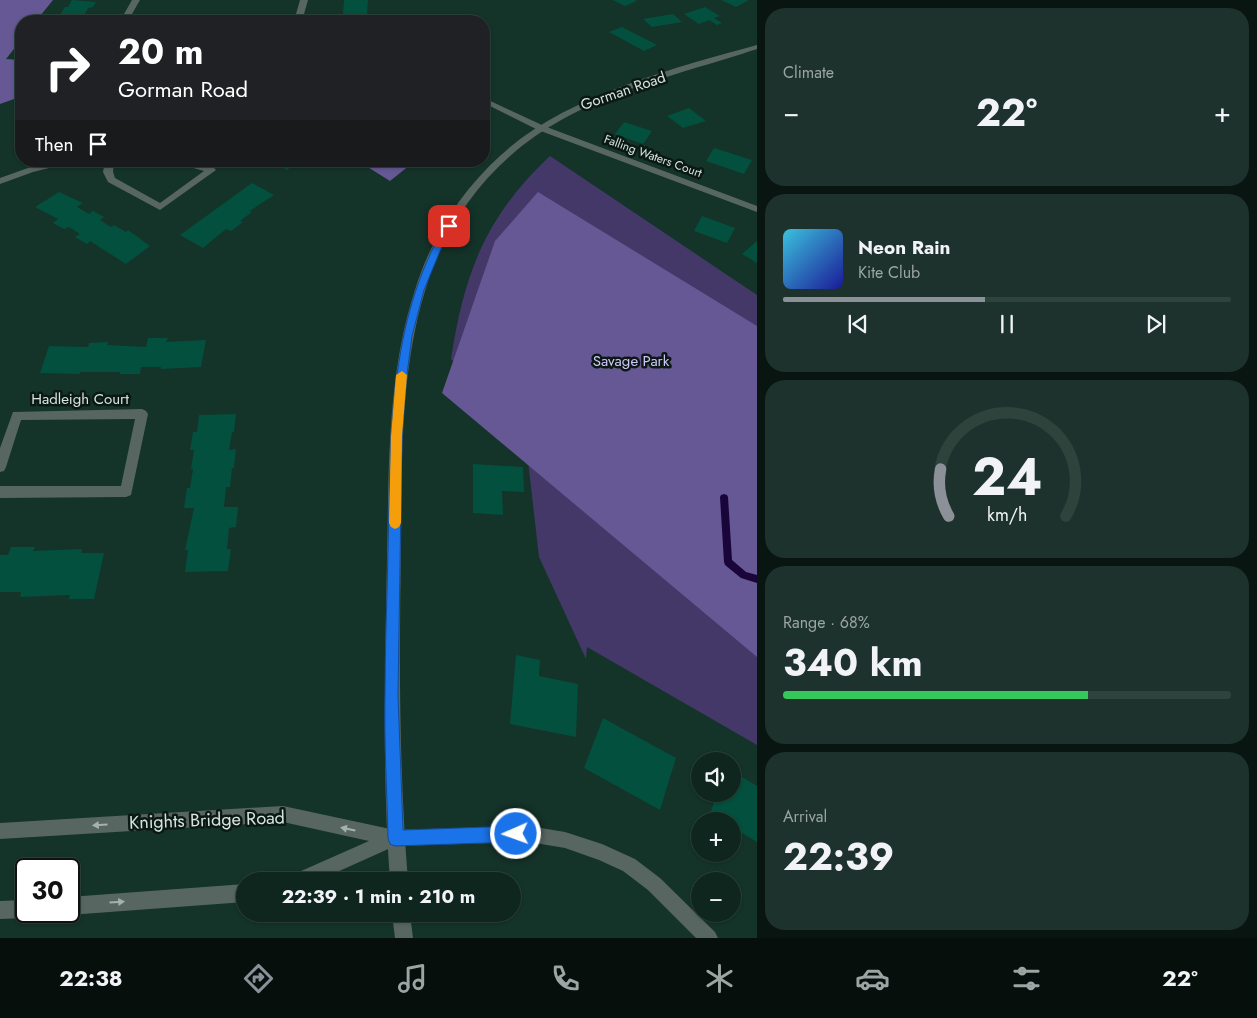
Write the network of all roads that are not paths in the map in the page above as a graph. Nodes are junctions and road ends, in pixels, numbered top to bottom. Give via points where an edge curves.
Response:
1 (136, 0) edge
2 (304, 0) edge
3 (127, 15) edge
4 (300, 15) edge
5 (757, 47) edge
6 (490, 103) edge
7 (541, 128) junction
8 (45, 167) edge
9 (109, 167) edge
10 (198, 167) edge
11 (0, 181) edge
12 (757, 208) edge
13 (0, 467) edge
14 (0, 492) edge
15 (0, 831) edge
16 (395, 838) junction
17 (318, 872) edge
18 (398, 872) edge
19 (236, 894) edge
20 (80, 905) edge
21 (15, 909) edge
22 (0, 910) edge
23 (402, 922) edge
24 (404, 938) edge
25 (709, 938) edge

1 - 3 street
2 - 4 street
5 - 7 street, Gorman Road via 602,96
6 - 7 street, Falling Waters Court
7 - 12 street, Falling Waters Court
7 - 16 street, Gorman Road via 501,159 476,185 456,213 419,290 408,336 396,446 392,695
8 - 11 street
9 - 10 street via 111,180 160,207 211,170
13 - 14 street, Hadleigh Court via 18,416 142,414 126,491
16 -> 15 street, Knights Bridge Road via 284,814
16 - 17 street
16 - 18 street, Gorman Road
16 - 25 street via 528,834 565,840 630,865
20 -> 19 street
21 - 22 street
23 - 24 street

